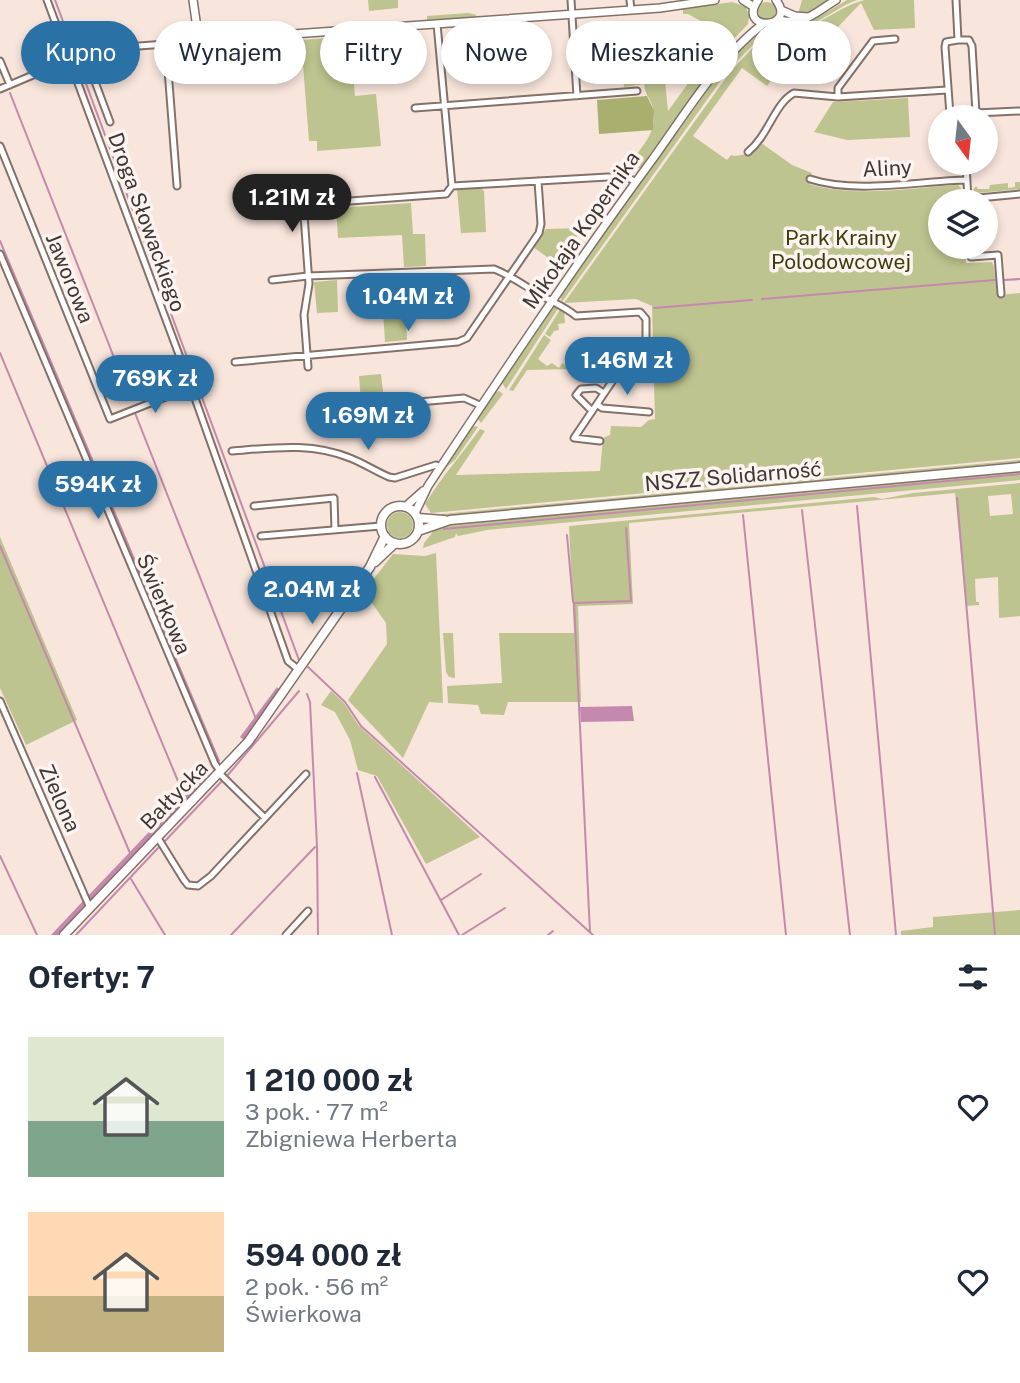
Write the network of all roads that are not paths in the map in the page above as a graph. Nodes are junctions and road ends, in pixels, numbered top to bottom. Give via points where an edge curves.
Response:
1 (47, 0) edge
2 (193, 0) edge
3 (571, 0) edge
4 (630, 0) edge
5 (715, 0) edge
6 (743, 0) edge
7 (836, 0) edge
8 (956, 0) edge
9 (702, 1) edge
10 (779, 3) edge
11 (756, 4) edge
12 (631, 10) junction
13 (572, 14) junction
14 (808, 17) junction
15 (755, 18) junction
16 (778, 20) joint
17 (55, 21) edge
18 (196, 21) edge
19 (759, 21) edge
20 (437, 24) junction
21 (752, 32) edge
22 (306, 34) edge
23 (747, 35) junction
24 (895, 38) dead end
25 (958, 40) junction
26 (0, 61) edge
27 (21, 80) edge
28 (78, 84) edge
29 (96, 84) edge
30 (169, 84) edge
31 (10, 85) junction
32 (0, 89) edge
33 (947, 90) junction
34 (637, 91) dead end
35 (577, 96) junction
36 (838, 97) junction
37 (949, 105) edge
38 (976, 105) edge
39 (445, 106) junction
40 (415, 108) dead end
41 (1020, 111) edge
42 (998, 112) edge
43 (110, 122) dead end
44 (0, 146) edge
45 (748, 152) dead end
46 (967, 175) edge
47 (810, 179) dead end
48 (967, 180) junction
49 (538, 181) junction
50 (636, 182) junction
51 (177, 186) dead end
52 (452, 186) junction
53 (967, 189) edge
54 (1020, 194) edge
55 (998, 197) edge
56 (0, 254) edge
57 (998, 255) edge
58 (509, 275) junction
59 (308, 276) junction
60 (272, 280) dead end
61 (1001, 294) dead end
62 (551, 300) junction
63 (307, 354) junction
64 (235, 362) dead end
65 (308, 367) dead end
66 (191, 387) junction
67 (604, 393) junction
68 (597, 404) junction
69 (482, 406) junction
70 (328, 410) dead end
71 (592, 411) junction
72 (649, 412) dead end
73 (600, 441) dead end
74 (232, 452) dead end
75 (441, 467) junction
76 (1020, 467) edge
77 (428, 486) junction
78 (254, 506) dead end
79 (405, 506) junction
80 (417, 516) junction
81 (450, 520) junction
82 (381, 526) junction
83 (335, 530) junction
84 (418, 531) junction
85 (261, 536) dead end
86 (385, 536) junction
87 (395, 543) junction
88 (370, 567) junction
89 (299, 670) junction
90 (0, 701) edge
91 (220, 772) junction
92 (306, 774) dead end
93 (265, 818) junction
94 (158, 838) junction
95 (90, 908) junction
96 (308, 911) dead end
97 (64, 935) edge
98 (286, 935) edge

1 - 17 street, Droga Słowackiego
2 - 18 street
3 - 13 street
4 - 12 street
5 - 9 street
6 - 11 street
7 - 14 street
8 - 25 street
9 - 12 street
10 - 14 street via 794,16
10 - 16 street
11 - 15 street
12 - 13 street
13 - 20 street
13 - 35 street
14 - 16 street, Mikołaja Kopernika via 793,23
15 - 19 street
15 - 23 street, Mikołaja Kopernika
20 - 22 street
20 - 39 street
21 - 23 street, Mikołaja Kopernika
23 - 50 street, Mikołaja Kopernika
24 - 36 street via 873,41 838,88
25 - 33 street via 946,42
25 - 38 street via 969,40 972,46
26 - 31 street
27 - 31 street
28 - 66 street, Droga Słowackiego
29 - 43 street
30 - 51 street
31 - 32 street
33 - 36 street
33 - 37 street
34 - 35 street
35 - 39 street
36 - 45 street via 803,92 788,96
39 - 40 street
39 - 52 street
41 - 42 street
44 - 66 street, Jaworowa via 110,418
46 - 48 street
47 - 48 street, Aliny via 853,186
48 - 53 street
49 - 50 street via 625,176
49 - 52 street
49 - 58 street via 541,229
50 - 62 street, Mikołaja Kopernika
52 - 59 street via 446,194 309,204 304,215
54 - 55 street
56 - 91 street, Świerkowa
57 - 61 street
58 - 59 street via 494,269
58 - 62 street
58 - 63 street via 462,340
59 - 60 street
59 - 63 street
62 - 67 street via 576,316 644,314 646,344 628,358
62 - 69 street, Mikołaja Kopernika
63 - 64 street
63 - 65 street
66 - 89 street, Droga Słowackiego via 287,653
67 - 68 street
67 - 71 street via 596,388 581,389 576,395
68 - 71 street
68 - 72 street
69 - 70 street via 464,398
69 - 75 street, Mikołaja Kopernika
71 - 73 street via 574,438
74 - 75 street via 312,448 338,453 388,477
75 - 77 street, Mikołaja Kopernika
76 - 81 main road, NSZZ Solidarność
77 - 79 street, Mikołaja Kopernika
77 - 80 street, Mikołaja Kopernika
78 - 83 street via 334,498
79 - 80 main road
79 - 82 main road, Mikołaja Kopernika via 388,510
80 - 81 main road, NSZZ Solidarność
80 - 84 main road, Mikołaja Kopernika
81 - 84 main road, NSZZ Solidarność
82 - 83 street
82 - 86 main road
83 - 85 street via 306,536
84 - 87 main road via 410,541
86 - 87 main road
86 - 88 main road
87 - 88 main road
88 - 89 main road
89 - 91 main road, Bałtycka via 248,742
90 - 95 street, Zielona
91 - 93 street, Świerkowa
91 - 94 main road, Bałtycka
92 - 93 street
93 - 94 street via 198,886 188,885
94 - 95 main road, Bałtycka
95 - 97 main road, Bałtycka
96 - 98 street

